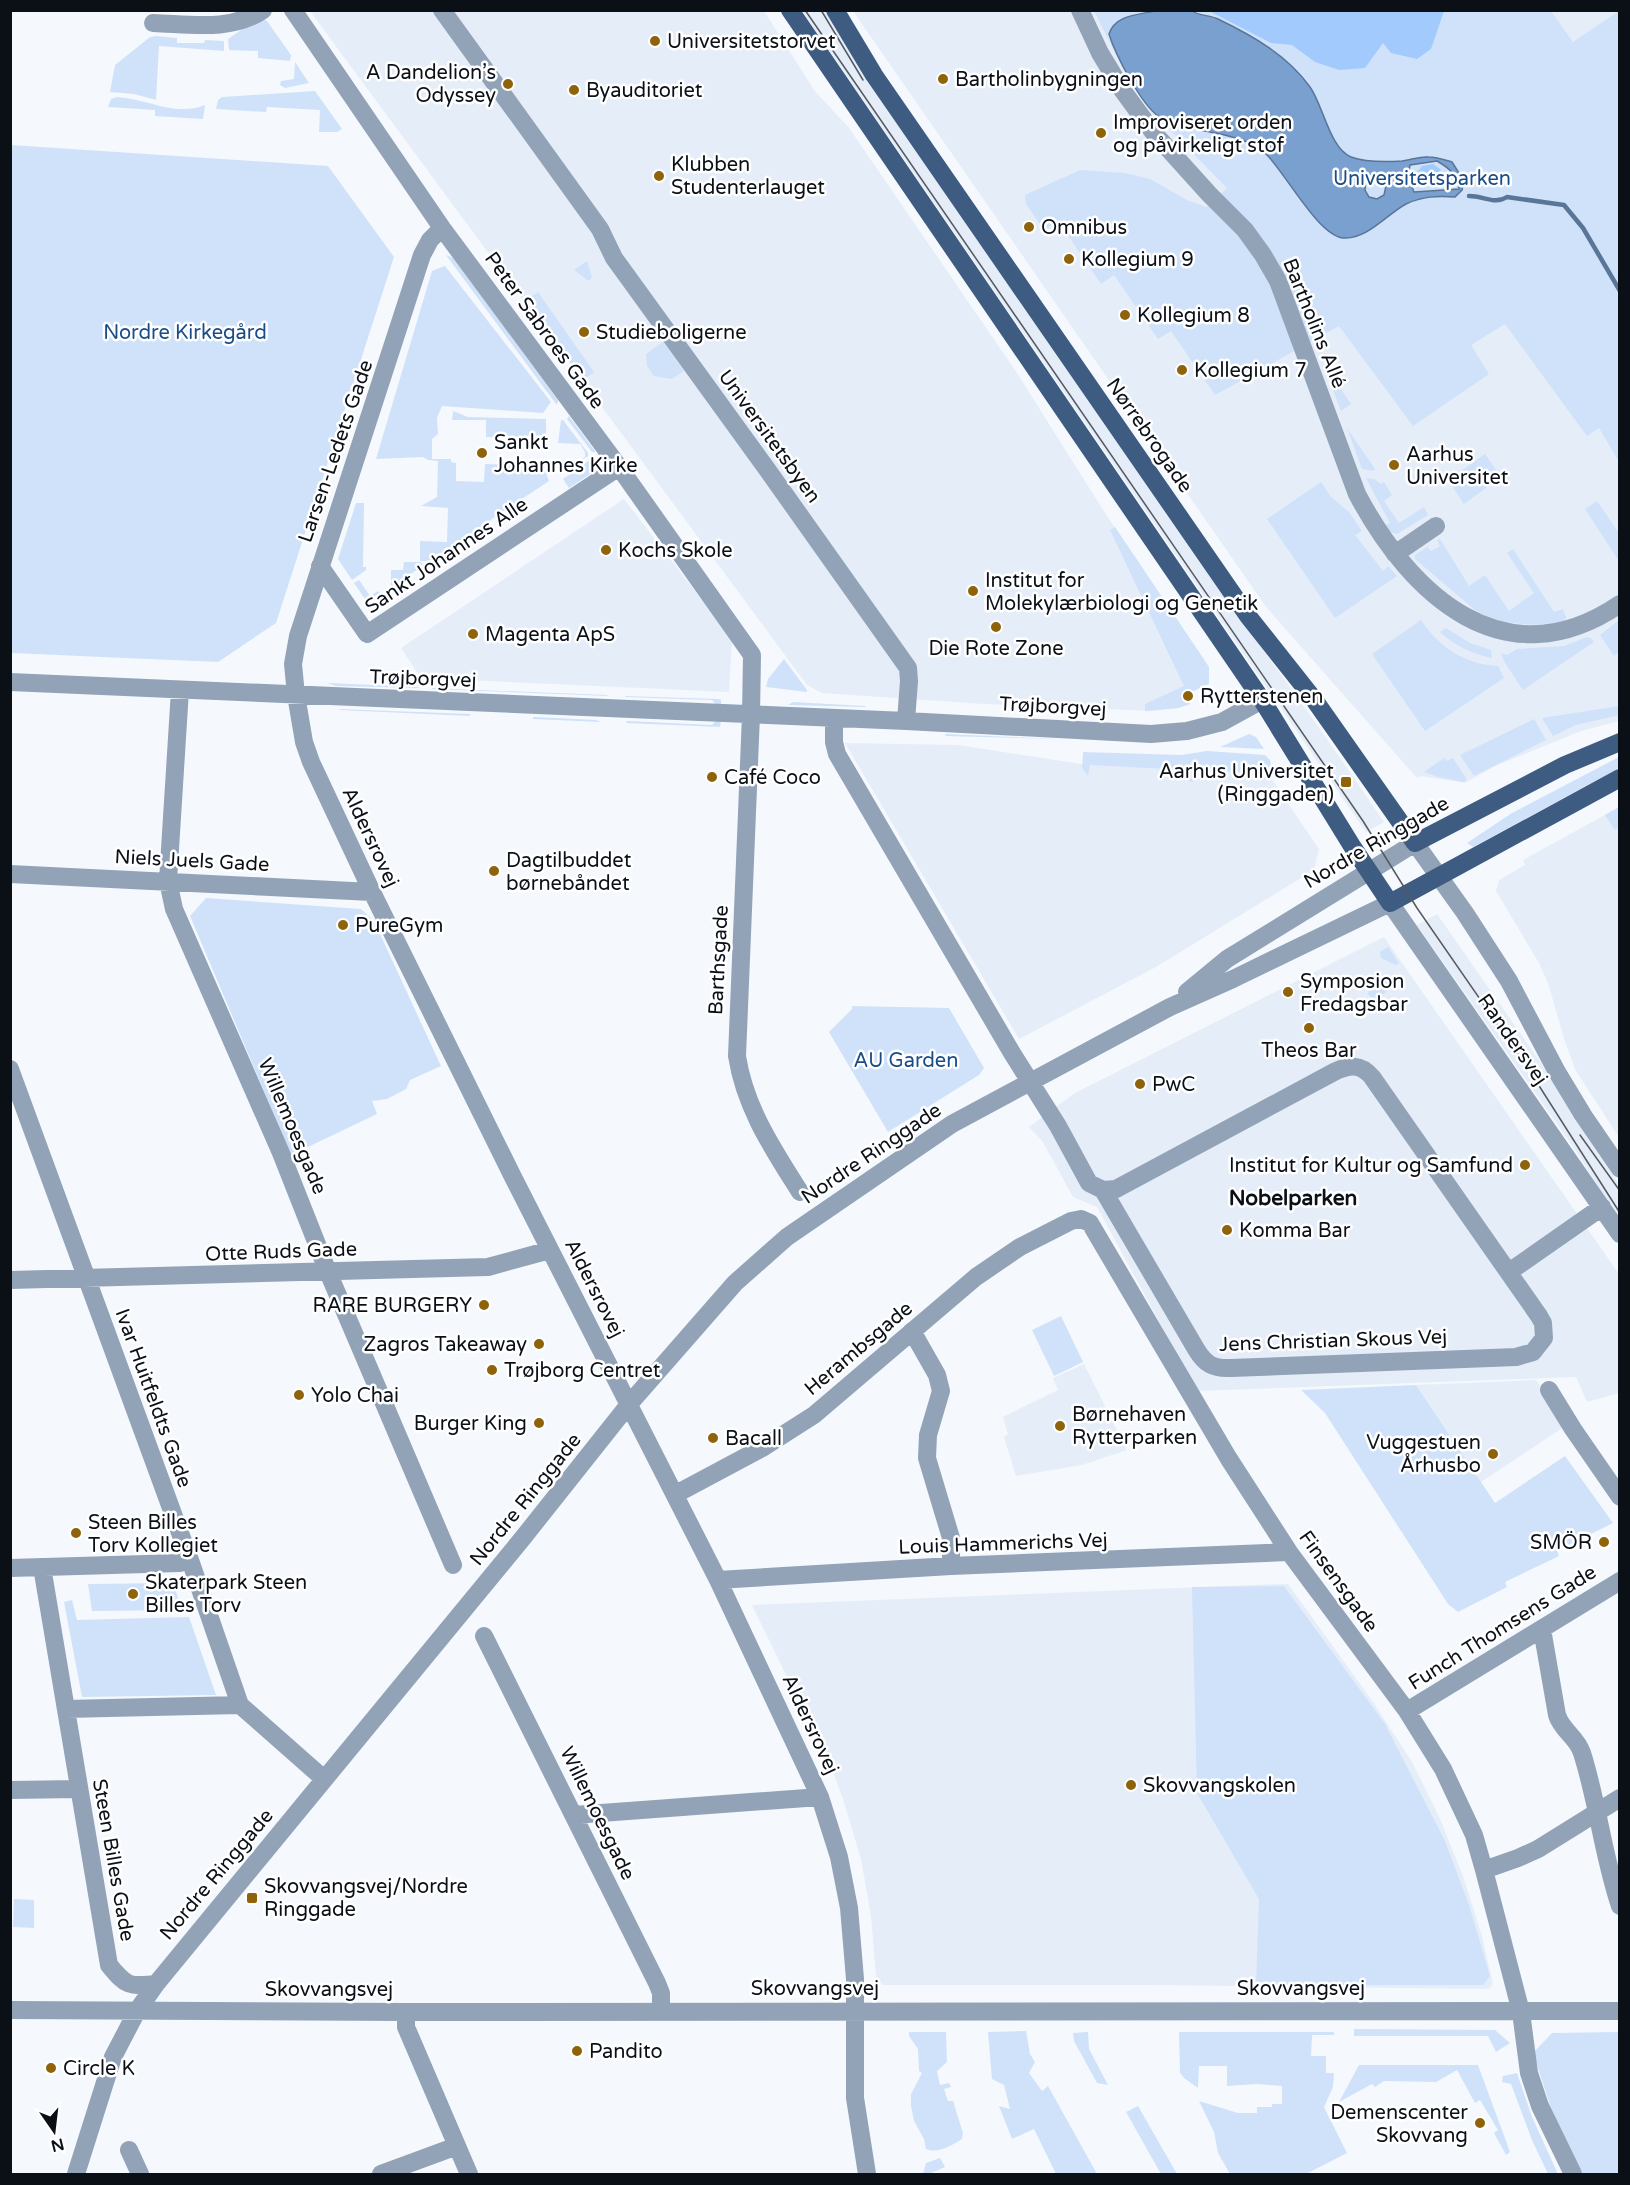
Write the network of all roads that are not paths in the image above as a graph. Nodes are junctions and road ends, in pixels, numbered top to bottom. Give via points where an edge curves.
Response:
1 (263, 10) edge
2 (293, 10) edge
3 (442, 10) edge
4 (789, 10) edge
5 (835, 10) edge
6 (1080, 10) edge
7 (153, 23) dead end
8 (442, 228) junction
9 (619, 467) junction
10 (1436, 526) dead end
11 (1395, 554) junction
12 (320, 566) junction
13 (1620, 604) edge
14 (10, 682) edge
15 (180, 690) junction
16 (296, 695) junction
17 (1262, 700) junction
18 (751, 715) junction
19 (834, 719) junction
20 (906, 721) junction
21 (1620, 742) edge
22 (1620, 778) edge
23 (1415, 843) junction
24 (1368, 870) junction
25 (10, 874) edge
26 (1439, 877) junction
27 (168, 881) junction
28 (372, 892) junction
29 (1390, 903) junction
30 (1170, 1007) junction
31 (10, 1069) edge
32 (1030, 1081) junction
33 (1620, 1169) edge
34 (1103, 1190) junction
35 (800, 1192) dead end
36 (1602, 1207) junction
37 (1061, 1225) joint
38 (1620, 1233) edge
39 (550, 1250) junction
40 (328, 1272) junction
41 (1509, 1272) junction
42 (87, 1278) junction
43 (10, 1280) edge
44 (912, 1331) junction
45 (1549, 1390) dead end
46 (630, 1403) junction
47 (676, 1494) junction
48 (1620, 1497) edge
49 (1289, 1552) junction
50 (190, 1560) junction
51 (453, 1564) dead end
52 (951, 1566) junction
53 (42, 1567) junction
54 (10, 1568) edge
55 (718, 1580) junction
56 (1620, 1581) edge
57 (1542, 1629) junction
58 (484, 1636) dead end
59 (240, 1705) junction
60 (66, 1709) junction
61 (1407, 1711) junction
62 (324, 1779) junction
63 (79, 1789) junction
64 (10, 1790) edge
65 (820, 1797) junction
66 (1620, 1798) edge
67 (1597, 1812) junction
68 (574, 1815) junction
69 (1484, 1870) junction
70 (1620, 1906) edge
71 (156, 1984) junction
72 (10, 2010) edge
73 (137, 2011) junction
74 (661, 2011) junction
75 (854, 2011) junction
76 (1620, 2011) edge
77 (406, 2012) junction
78 (1521, 2012) junction
79 (457, 2146) junction
80 (129, 2150) dead end
81 (76, 2175) edge
82 (140, 2175) edge
83 (381, 2175) edge
84 (469, 2175) edge
85 (867, 2175) edge
86 (1573, 2175) edge

1 - 7 street via 221,25
2 - 8 street, Peter Sabroes Gade
3 - 20 street, Universitetsbyen via 908,668
4 - 17 main road
5 - 23 main road, Nørrebrogade via 874,75 1248,615 1313,698
6 - 11 street, Bartholins Allé via 1124,92 1154,132 1245,230 1273,272 1357,494
8 - 9 street, Peter Sabroes Gade
8 - 12 street, Larsen-Ledets Gade via 422,255
9 - 12 street, Sankt Johannes Alle via 367,634
9 - 18 street, Peter Sabroes Gade via 752,656
10 - 11 street
11 - 13 street, Bartholins Allé via 1454,611 1487,628 1560,632 1587,623
12 - 16 street, Larsen-Ledets Gade via 297,636 293,664
14 - 15 street, Trøjborgvej
15 - 16 street, Trøjborgvej
15 - 27 street, Willemoesgade
16 - 18 street, Trøjborgvej
16 - 28 street, Aldersrovej via 311,762
17 - 20 street, Trøjborgvej via 1222,722 1151,734
17 - 24 main road
18 - 19 street, Trøjborgvej
18 - 35 street, Barthsgade via 737,1056 760,1128
19 - 20 street, Trøjborgvej
19 - 32 street via 837,754
21 - 23 main road, Nordre Ringgade via 1565,765
22 - 26 main road, Nordre Ringgade
23 - 24 street, Nordre Ringgade
23 - 26 street, Nørrebrogade
24 - 29 main road, Randersvej
24 - 30 street, Nordre Ringgade via 1227,959
25 - 27 street, Niels Juels Gade
26 - 29 main road, Nordre Ringgade
26 - 33 street, Randersvej via 1509,981 1557,1072
27 - 28 street, Niels Juels Gade
27 - 40 street, Willemoesgade via 174,909 281,1153
28 - 39 street, Aldersrovej
29 - 30 street, Nordre Ringgade
29 - 36 street, Randersvej
30 - 32 street, Nordre Ringgade
31 - 42 street, Ivar Huitfeldts Gade
32 - 34 street, Jens Christian Skous Vej via 1089,1184
32 - 46 street, Nordre Ringgade via 952,1124 787,1237 735,1283
34 - 41 street, Jens Christian Skous Vej via 1116,1189 1334,1072 1357,1066 1372,1077
34 - 41 street, Jens Christian Skous Vej via 1202,1358 1220,1368 1525,1356 1544,1338 1543,1323
36 - 38 street, Randersvej
36 - 41 street
37 - 44 street, Herambsgade via 976,1277
37 - 49 street, Finsensgade via 1081,1219 1094,1227 1202,1415
39 - 40 street, Otte Ruds Gade via 489,1267
39 - 46 street, Aldersrovej
40 - 42 street, Otte Ruds Gade
40 - 51 street, Willemoesgade
42 - 43 street, Otte Ruds Gade
42 - 50 street, Ivar Huitfeldts Gade
44 - 47 street, Herambsgade via 814,1414 764,1447
44 - 52 street via 937,1375 941,1391 928,1435 927,1458 951,1538
45 - 48 street
46 - 47 street, Aldersrovej
46 - 62 street, Nordre Ringgade
47 - 55 street, Aldersrovej
49 - 52 street, Louis Hammerichs Vej
49 - 61 street, Finsensgade
50 - 53 street
50 - 59 street, Ivar Huitfeldts Gade
52 - 55 street, Louis Hammerichs Vej
53 - 54 street
53 - 60 street, Steen Billes Gade
55 - 65 street, Aldersrovej
56 - 57 street, Funch Thomsens Gade
57 - 61 street, Funch Thomsens Gade
57 - 67 street via 1560,1726 1581,1749
58 - 68 street, Willemoesgade
59 - 60 street
59 - 62 street, Ivar Huitfeldts Gade
60 - 63 street, Steen Billes Gade
61 - 69 street, Finsensgade via 1443,1769 1474,1835
62 - 71 street, Nordre Ringgade
63 - 64 street
63 - 71 street, Steen Billes Gade via 109,1965 129,1985
65 - 68 street
65 - 75 street, Aldersrovej via 849,1908
66 - 67 street
67 - 69 street via 1538,1849
67 - 70 street via 1609,1875
68 - 74 street, Willemoesgade via 657,1983
69 - 78 street, Finsensgade
71 - 73 street, Nordre Ringgade
72 - 73 street, Skovvangsvej
73 - 77 street, Skovvangsvej
73 - 81 street, Nordre Ringgade via 105,2078
74 - 75 street, Skovvangsvej
74 - 77 street, Skovvangsvej
75 - 78 street, Skovvangsvej
75 - 85 street, Aldersrovej via 855,2098
76 - 78 street, Skovvangsvej
77 - 79 street via 406,2027
78 - 86 street, Finsensgade via 1533,2084
79 - 83 street
79 - 84 street
80 - 82 street

